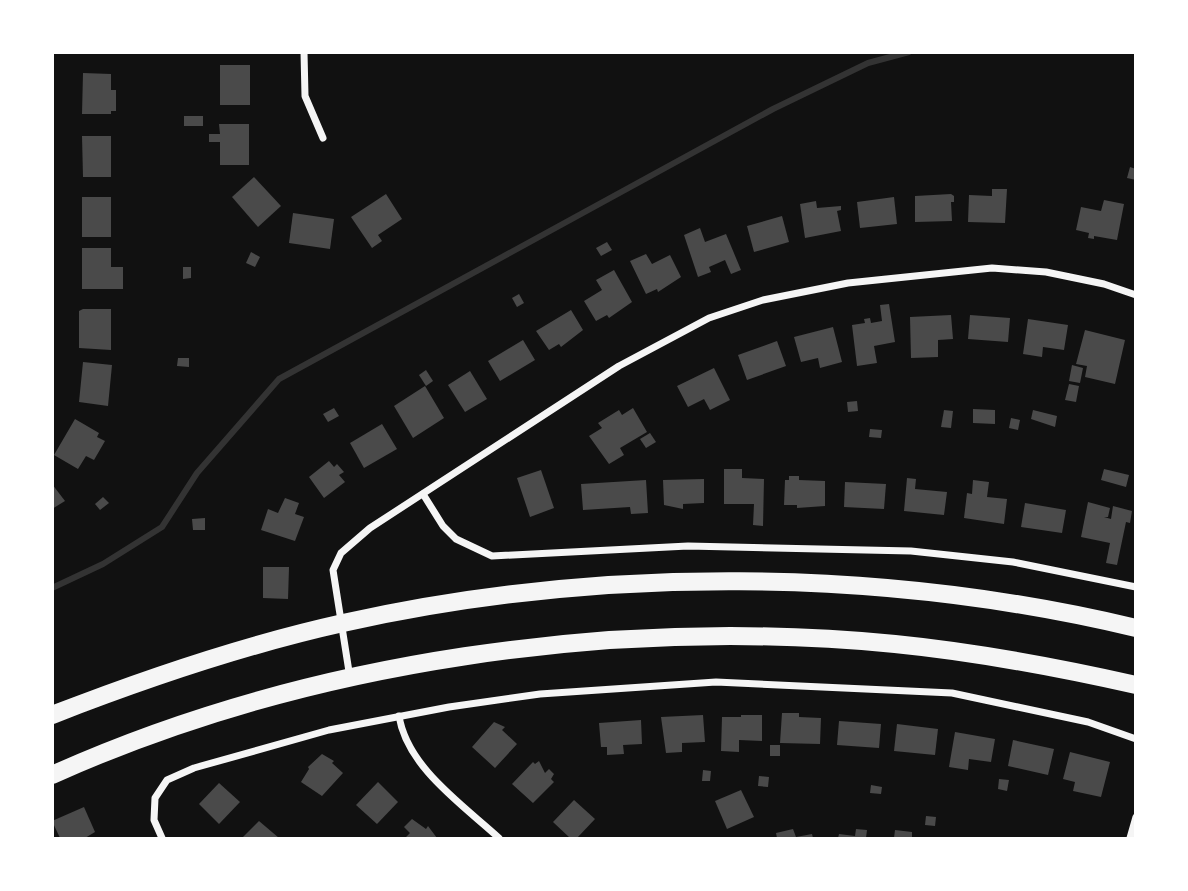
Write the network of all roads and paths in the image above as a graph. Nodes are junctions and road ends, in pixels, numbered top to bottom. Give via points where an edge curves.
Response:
1 (304, 52) edge
2 (323, 138) dead end
3 (1136, 295) edge
4 (423, 494) junction
5 (1136, 587) edge
6 (343, 623) junction
7 (1136, 628) edge
8 (350, 679) junction
9 (1136, 685) edge
10 (52, 715) edge
11 (399, 716) junction
12 (1136, 739) edge
13 (52, 775) edge
14 (1136, 817) edge
15 (162, 838) edge
16 (499, 838) edge
17 (1130, 838) edge

1 - 2 street via 305,96
3 - 4 street via 1045,272 992,268 848,284 762,300 709,318 619,366
4 - 5 street via 456,539 492,556 688,546 911,551 1013,562
4 - 6 street via 341,553 334,570
6 - 7 main road via 494,598 692,581 895,589
6 - 8 street
6 - 10 main road via 215,658
8 - 9 main road via 502,653 699,637 895,645 1001,659
8 - 13 main road via 225,712
11 - 12 street via 540,695 716,682 845,686 952,693 1088,722
11 - 15 street via 289,741 167,780 153,806
11 - 16 street via 401,732 421,763
14 - 17 street

